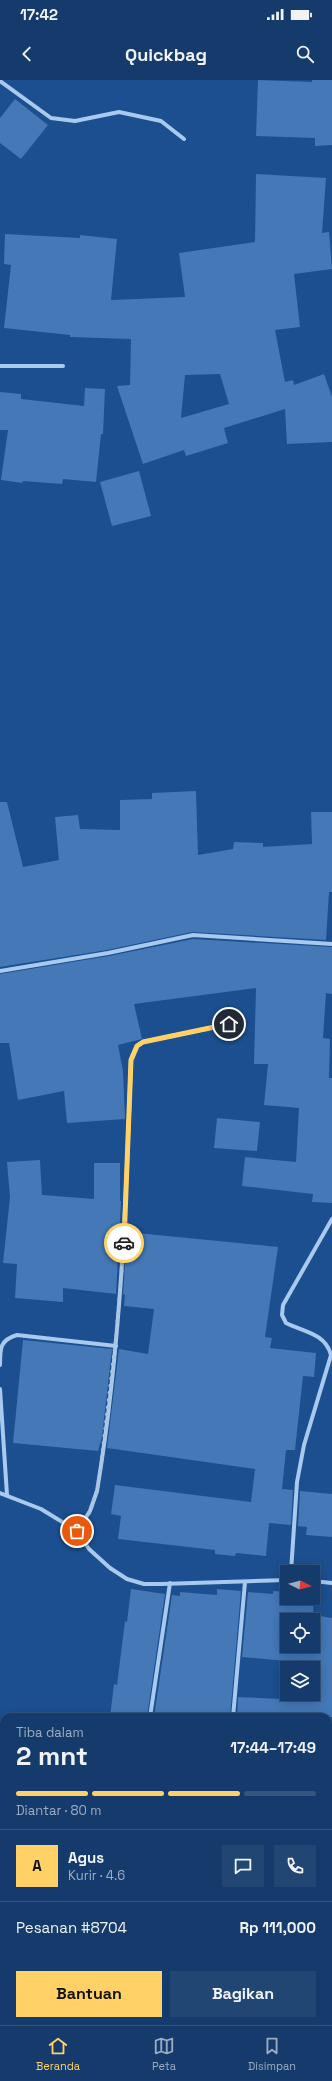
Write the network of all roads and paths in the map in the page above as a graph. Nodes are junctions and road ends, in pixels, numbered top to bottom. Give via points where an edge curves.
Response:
1 (0, 81) edge
2 (184, 139) dead end
3 (0, 366) edge
4 (63, 366) dead end
5 (332, 944) edge
6 (0, 971) edge
7 (229, 1024) dead end
8 (332, 1218) edge
9 (116, 1346) junction
10 (0, 1365) edge
11 (0, 1389) edge
12 (0, 1493) edge
13 (7, 1495) junction
14 (77, 1531) junction
15 (291, 1565) edge
16 (280, 1580) edge
17 (245, 1582) junction
18 (320, 1582) edge
19 (170, 1583) junction
20 (332, 1583) edge
21 (151, 1713) edge
22 (233, 1713) edge

1 - 2 street via 51,118 75,121 119,112 161,121
3 - 4 street
5 - 6 street via 193,935 108,953
7 - 9 street via 143,1042 137,1046 131,1060 125,1232
8 - 15 street via 283,1305 282,1315 286,1323 322,1338 328,1345 331,1355 304,1445 297,1482
9 - 10 street via 17,1335 7,1338 0,1347
9 - 14 street via 97,1491 90,1511
11 - 13 street
12 - 13 street
13 - 14 street via 41,1510
14 - 19 street via 89,1549 127,1579 144,1584
16 - 17 street
17 - 19 street
17 - 22 street
18 - 20 street
19 - 21 street

